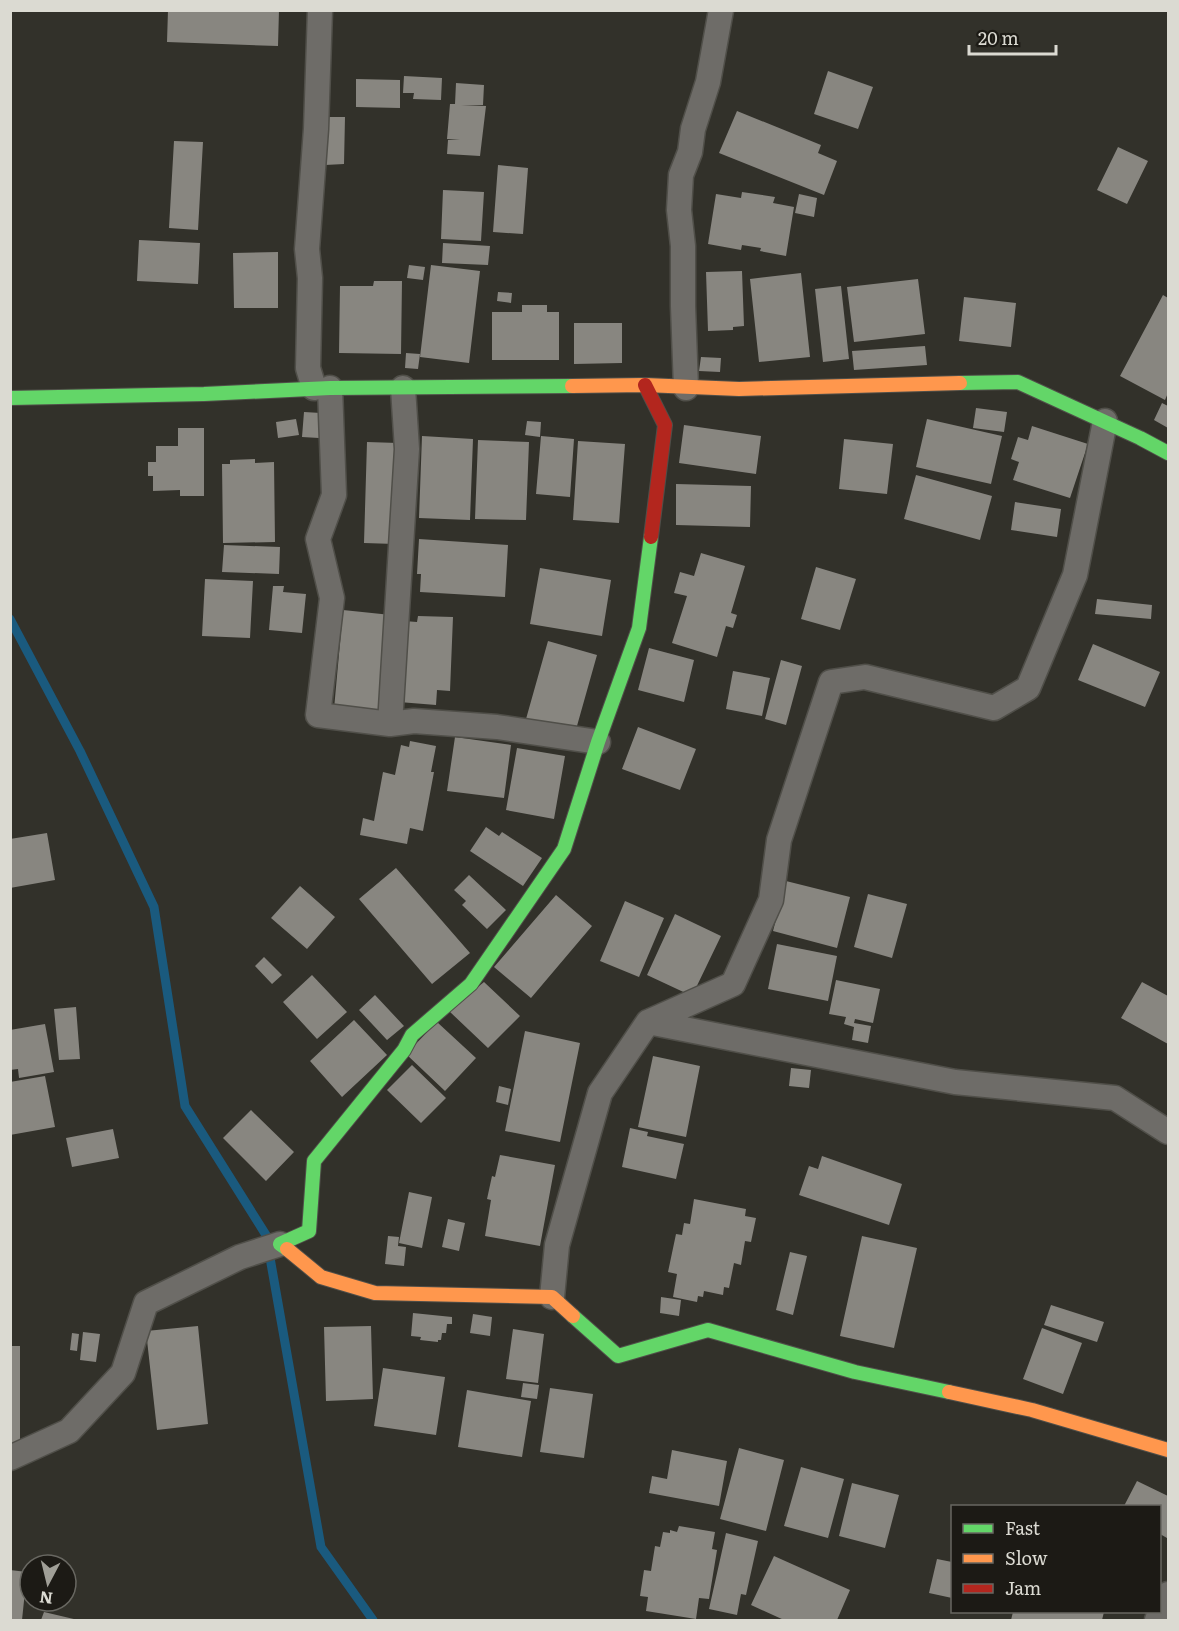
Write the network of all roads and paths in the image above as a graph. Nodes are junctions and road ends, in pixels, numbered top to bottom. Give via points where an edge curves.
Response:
1 (320, 10) edge
2 (721, 10) edge
3 (645, 385) junction
4 (322, 388) junction
5 (403, 388) junction
6 (686, 388) junction
7 (10, 398) edge
8 (1105, 422) junction
9 (1168, 453) edge
10 (390, 724) junction
11 (598, 742) junction
12 (648, 1022) junction
13 (1168, 1132) edge
14 (280, 1244) junction
15 (552, 1297) junction
16 (1168, 1450) edge
17 (10, 1458) edge
18 (1168, 1594) edge
19 (1161, 1611) edge

1 - 4 street via 307,249 308,368
2 - 6 street via 708,82 681,175
3 - 5 street
3 - 6 street
3 - 11 street via 665,425 639,628
4 - 5 street
4 - 7 street
4 - 10 street via 334,495 318,538 332,598 318,715
5 - 10 street via 407,449
6 - 8 street via 1018,382
8 - 9 street
8 - 12 street via 1075,575 1028,688 994,708 866,677 831,682 779,840 771,900 733,984
10 - 11 street via 414,721 497,727
11 - 14 street via 564,849 471,984 412,1035 314,1161 309,1231
12 - 13 street via 955,1082 1115,1098
12 - 15 street via 600,1093 557,1245
14 - 15 street via 321,1277 375,1293
14 - 17 street via 240,1257 146,1303 123,1373 69,1431
15 - 16 street via 618,1356 708,1330 855,1372 1032,1410
18 - 19 street

